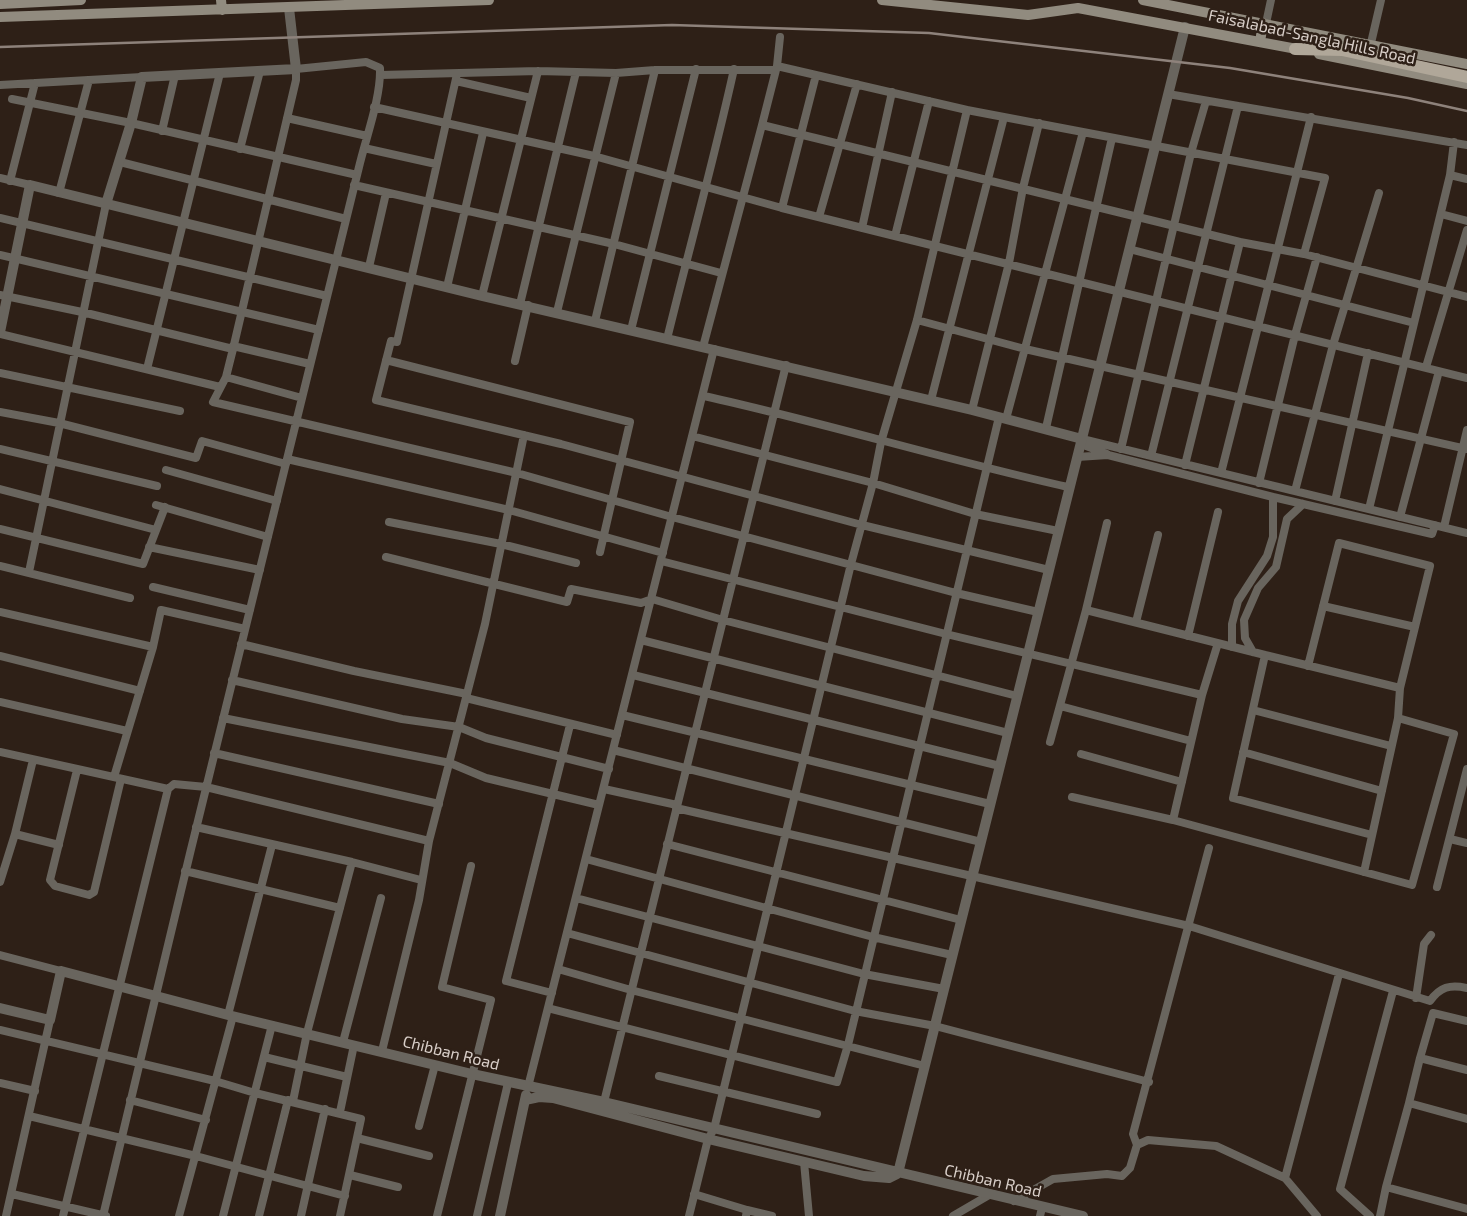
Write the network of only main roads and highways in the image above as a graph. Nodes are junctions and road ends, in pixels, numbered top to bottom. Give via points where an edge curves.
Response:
1 (81, 0) edge
2 (489, 0) edge
3 (882, 0) edge
4 (1142, 0) edge
5 (439, 1) edge
6 (30, 2) edge
7 (0, 4) edge
8 (1183, 4) edge
9 (221, 5) edge
10 (0, 17) edge
11 (1138, 18) junction
12 (1264, 23) junction
13 (1262, 42) junction
14 (1295, 48) junction
15 (1467, 64) edge
16 (1467, 77) edge
17 (1467, 84) edge

1 - 6 main road
2 - 5 main road
3 - 11 main road, Faisalabad-Sangla Hills Road via 1028,15 1078,8
4 - 8 main road, Faisalabad-Sangla Hills Road
4 - 11 main road
5 - 9 main road via 289,8
6 - 7 main road
8 - 12 main road, Faisalabad-Sangla Hills Road
9 - 10 main road
11 - 13 main road, Faisalabad-Sangla Hills Road
12 - 13 main road
12 - 15 main road, Faisalabad-Sangla Hills Road
13 - 14 main road, Faisalabad-Sangla Hills Road
14 - 16 main road via 1342,50
14 - 17 main road, Faisalabad-Sangla Hills Road

